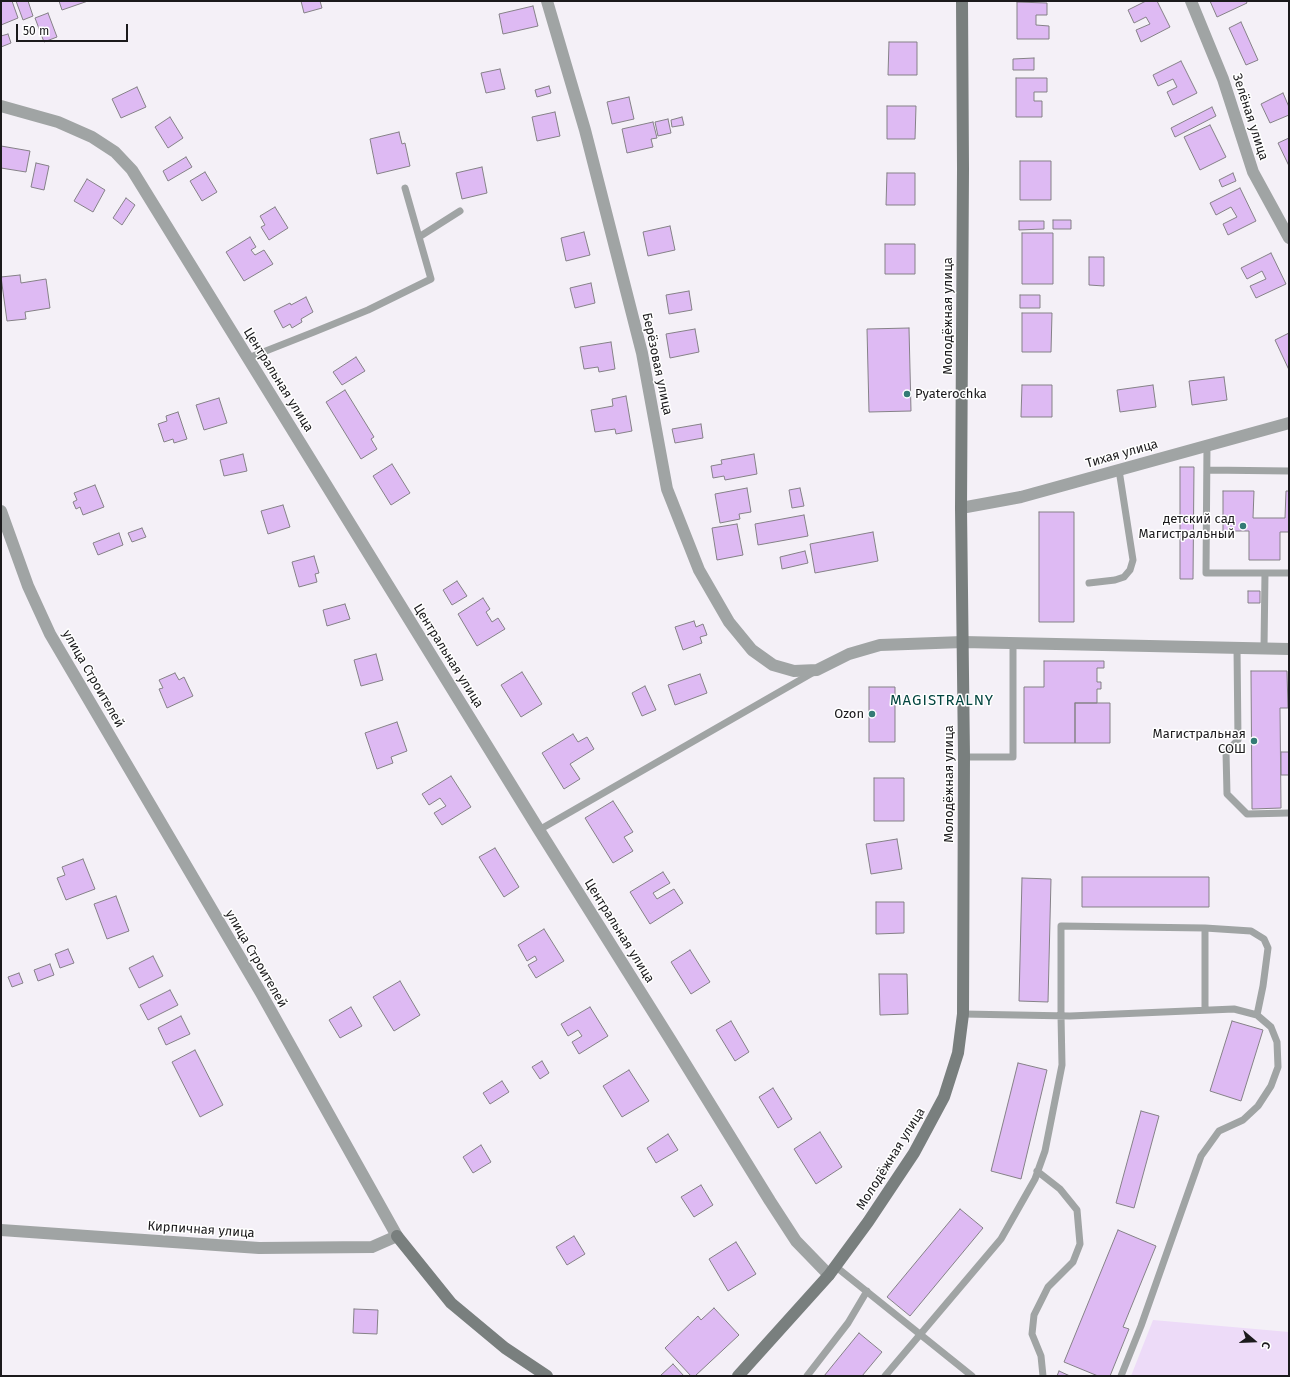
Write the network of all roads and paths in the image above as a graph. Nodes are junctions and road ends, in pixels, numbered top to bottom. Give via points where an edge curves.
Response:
1 (547, 1) edge
2 (962, 1) edge
3 (1191, 1) edge
4 (1, 106) edge
5 (405, 188) dead end
6 (460, 211) dead end
7 (419, 237) junction
8 (1289, 238) edge
9 (248, 358) junction
10 (1289, 423) edge
11 (1207, 445) junction
12 (1120, 470) junction
13 (1207, 470) junction
14 (1289, 471) edge
15 (961, 508) junction
16 (1, 511) edge
17 (1265, 573) junction
18 (1289, 574) edge
19 (1089, 583) dead end
20 (963, 642) junction
21 (1013, 643) junction
22 (1237, 648) junction
23 (1264, 648) junction
24 (1289, 649) edge
25 (817, 670) junction
26 (964, 757) junction
27 (1289, 813) edge
28 (540, 830) junction
29 (1205, 928) junction
30 (1205, 1010) junction
31 (963, 1014) junction
32 (1257, 1015) junction
33 (1061, 1016) junction
34 (1038, 1171) junction
35 (1, 1230) edge
36 (397, 1236) junction
37 (832, 1271) junction
38 (867, 1291) junction
39 (920, 1334) junction
40 (547, 1376) edge
41 (738, 1376) edge
42 (807, 1376) edge
43 (884, 1376) edge
44 (972, 1376) edge
45 (1043, 1376) edge
46 (1121, 1376) edge

1 - 25 street, Берёзовая улица via 585,130 642,353 667,490 699,570 729,622 752,650 773,665 794,671
2 - 15 street, Молодёжная улица
3 - 8 street, Зелёная улица via 1223,79 1253,172
4 - 9 street, Центральная улица via 58,122 92,137 115,152 132,170
5 - 7 lane
6 - 7 lane
7 - 9 lane via 431,279 361,312
9 - 28 street, Центральная улица
10 - 11 street, Тихая улица
11 - 12 street, Тихая улица
11 - 13 lane
12 - 15 street, Тихая улица via 1021,497
12 - 19 lane via 1132,560 1130,570 1124,577 1115,580
13 - 14 lane
13 - 17 lane via 1206,573
15 - 20 street, Молодёжная улица
16 - 36 street, улица Строителей via 28,586 50,634 261,993
17 - 18 lane
17 - 23 lane
20 - 21 street
20 - 25 street via 880,645 849,654
20 - 26 street, Молодёжная улица
21 - 22 street
21 - 26 lane via 1013,757
22 - 23 street
22 - 27 lane via 1238,740 1226,752 1227,794 1247,814
23 - 24 street
25 - 28 lane
26 - 31 street, Молодёжная улица
28 - 37 street, Центральная улица via 796,1241
29 - 30 lane
29 - 32 lane via 1251,931 1264,939 1268,948
29 - 33 lane via 1061,926
30 - 32 lane via 1234,1009
30 - 33 lane
31 - 33 lane
31 - 37 street, Молодёжная улица via 958,1053 944,1098 914,1154
32 - 46 lane via 1271,1027 1277,1042 1278,1067 1271,1086 1258,1106 1243,1120 1219,1131 1201,1156
33 - 34 lane via 1062,1065 1045,1151
34 - 39 lane via 1001,1239
34 - 45 lane via 1060,1189 1077,1210 1080,1244 1073,1262 1048,1287 1034,1315 1032,1334 1041,1356
35 - 36 street, Кирпичная улица via 259,1248 372,1247
36 - 40 street, улица Строителей via 451,1304 504,1348
37 - 38 lane
37 - 41 street, Молодёжная улица
38 - 39 lane
38 - 42 lane via 848,1323
39 - 43 lane
39 - 44 lane

